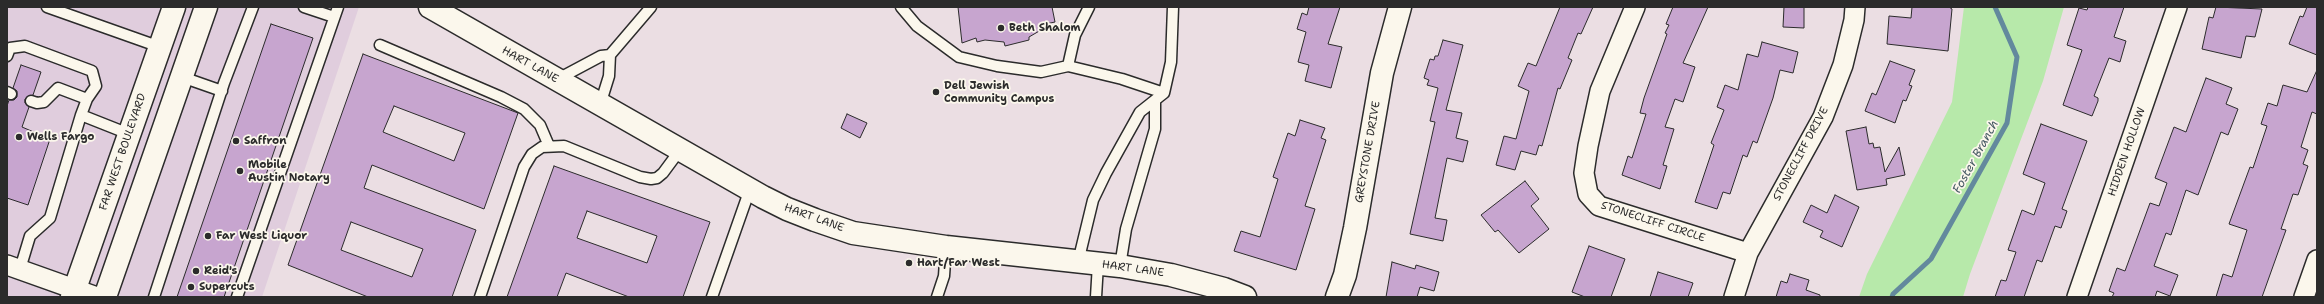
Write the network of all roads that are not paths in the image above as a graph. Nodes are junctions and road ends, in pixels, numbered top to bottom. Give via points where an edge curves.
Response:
1 (47, 7) edge
2 (174, 7) edge
3 (206, 7) edge
4 (254, 7) edge
5 (304, 7) edge
6 (338, 7) edge
7 (430, 7) edge
8 (652, 7) edge
9 (901, 7) edge
10 (1089, 7) edge
11 (1173, 7) edge
12 (1400, 7) edge
13 (1634, 7) edge
14 (1854, 7) edge
15 (2177, 7) edge
16 (334, 17) junction
17 (380, 45) dead end
18 (160, 47) junction
19 (610, 55) junction
20 (7, 56) edge
21 (1068, 66) junction
22 (182, 77) junction
23 (556, 80) junction
24 (222, 91) junction
25 (1164, 93) junction
26 (87, 99) junction
27 (31, 101) dead end
28 (1155, 101) junction
29 (600, 105) junction
30 (81, 115) junction
31 (129, 134) junction
32 (550, 146) junction
33 (680, 150) junction
34 (750, 189) junction
35 (946, 247) junction
36 (1748, 253) junction
37 (2317, 260) edge
38 (1088, 263) junction
39 (1120, 266) junction
40 (14, 267) edge
41 (73, 293) edge
42 (97, 297) edge
43 (105, 297) edge
44 (154, 297) edge
45 (236, 297) edge
46 (480, 297) edge
47 (712, 297) edge
48 (937, 297) edge
49 (1096, 297) edge
50 (1245, 297) edge
51 (1337, 297) edge
52 (1734, 297) edge
53 (2077, 297) edge
54 (2304, 297) edge

1 - 18 lane
2 - 18 street, FAR WEST BOULEVARD
3 - 22 street
4 - 24 lane
5 - 16 lane
6 - 16 lane
7 - 23 street, HART LANE
8 - 19 lane
9 - 21 lane via 917,26 959,57 997,66 1041,72
10 - 21 lane via 1075,35
11 - 25 lane via 1171,62
12 - 51 street, GREYSTONE DRIVE via 1382,73 1355,228 1345,275
13 - 36 street, STONECLIFF CIRCLE via 1600,91 1584,173 1588,194 1599,206
14 - 36 street, STONECLIFF DRIVE via 1854,20 1843,65 1823,117
15 - 53 street, HIDDEN HOLLOW
16 - 45 lane
17 - 32 lane via 524,109 540,125
18 - 31 street, FAR WEST BOULEVARD
19 - 23 lane via 601,56
19 - 29 lane via 609,76
20 - 26 lane via 10,48 25,46 92,70 96,86
21 - 25 lane via 1122,79
22 - 24 lane
22 - 43 street
23 - 29 street, HART LANE
24 - 44 lane
25 - 28 lane
26 - 27 lane via 58,88 44,102
26 - 30 lane
28 - 38 lane via 1140,112 1093,200
28 - 39 lane via 1155,129 1126,229
29 - 33 street, HART LANE
30 - 31 lane
30 - 40 lane via 50,218 30,236
31 - 41 street, FAR WEST BOULEVARD
32 - 33 lane via 564,146 640,178 657,178
32 - 46 lane via 542,147 532,154 524,168
33 - 34 street, HART LANE
34 - 35 street, HART LANE via 787,209 853,233
34 - 47 lane
35 - 38 street, HART LANE
35 - 48 lane via 944,276
36 - 52 street, STONECLIFF DRIVE
37 - 54 street
38 - 39 street, HART LANE
38 - 49 lane
39 - 50 street, HART LANE via 1171,275
40 - 41 street
41 - 42 street

